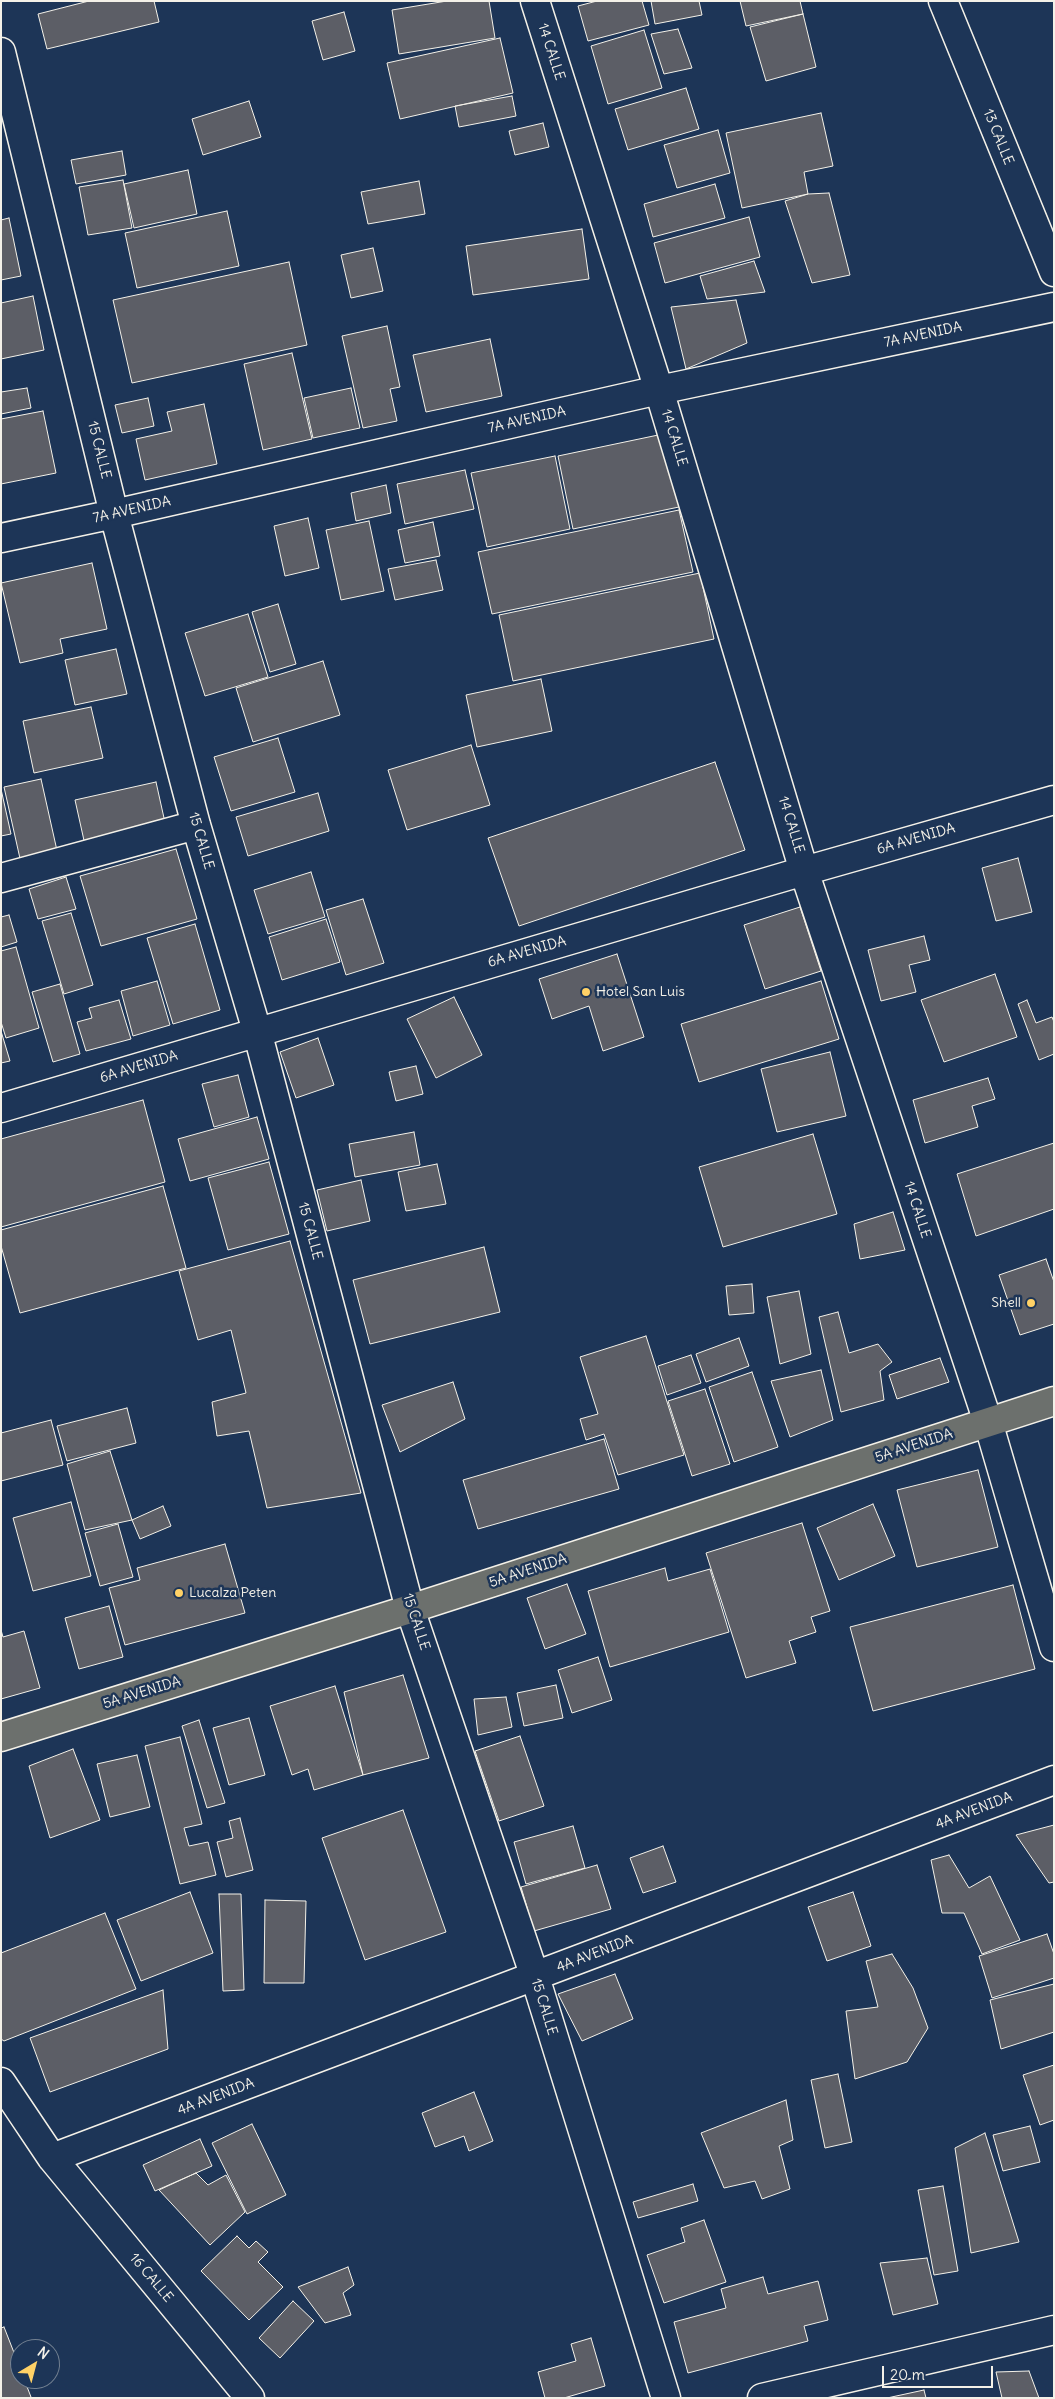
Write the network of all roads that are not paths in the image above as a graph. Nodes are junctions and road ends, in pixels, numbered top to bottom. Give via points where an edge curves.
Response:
1 (535, 1) edge
2 (943, 1) edge
3 (1, 52) edge
4 (1054, 272) edge
5 (1054, 308) edge
6 (659, 390) junction
7 (114, 514) junction
8 (1, 538) edge
9 (1054, 800) edge
10 (196, 825) junction
11 (804, 870) junction
12 (1, 878) edge
13 (257, 1031) junction
14 (1, 1108) edge
15 (1054, 1401) edge
16 (988, 1422) junction
17 (410, 1609) junction
18 (1054, 1647) edge
19 (1, 1737) edge
20 (1054, 1780) edge
21 (535, 1977) junction
22 (1, 2082) edge
23 (1, 2117) edge
24 (52, 2158) junction
25 (1054, 2330) edge
26 (250, 2398) edge
27 (666, 2398) edge
28 (762, 2398) edge

1 - 6 street, 14 CALLE
2 - 4 street, 13 CALLE
3 - 7 street, 15 CALLE
5 - 6 street, 7A AVENIDA
6 - 7 street, 7A AVENIDA
6 - 11 street, 14 CALLE
7 - 8 street, 7A AVENIDA
7 - 10 street, 15 CALLE
9 - 11 street, 6A AVENIDA
10 - 12 street
10 - 13 street, 15 CALLE
11 - 13 street, 6A AVENIDA
11 - 16 street, 14 CALLE
13 - 14 street, 6A AVENIDA
13 - 17 street, 15 CALLE
15 - 16 main road, 5A AVENIDA
16 - 17 main road, 5A AVENIDA
16 - 18 street, 14 CALLE
17 - 19 main road, 5A AVENIDA
17 - 21 street, 15 CALLE
20 - 21 street, 4A AVENIDA
21 - 24 street, 4A AVENIDA
21 - 27 street, 15 CALLE
22 - 24 street, 16 CALLE
23 - 24 street, 16 CALLE
24 - 26 street, 16 CALLE
25 - 28 street

